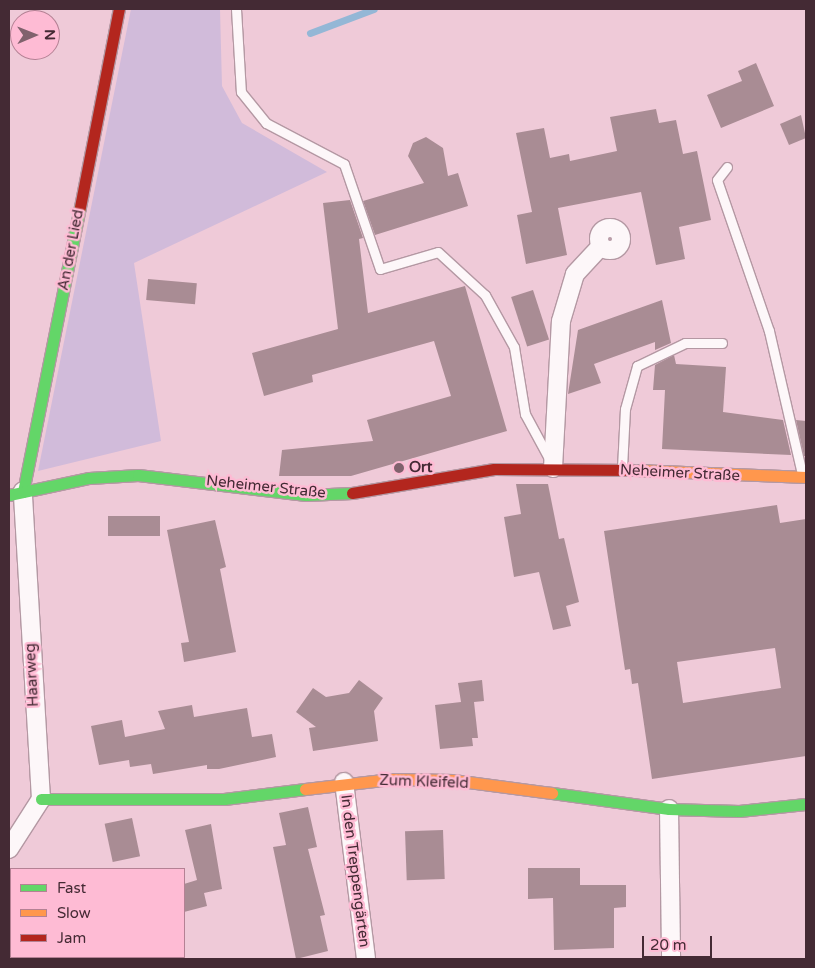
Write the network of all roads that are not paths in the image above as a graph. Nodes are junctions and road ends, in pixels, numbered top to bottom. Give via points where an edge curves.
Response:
1 (119, 9) edge
2 (236, 9) edge
3 (727, 167) dead end
4 (601, 246) dead end
5 (722, 343) dead end
6 (552, 466) junction
7 (622, 470) junction
8 (804, 477) edge
9 (16, 493) edge
10 (344, 782) junction
11 (41, 799) junction
12 (806, 804) edge
13 (669, 809) junction
14 (9, 848) edge
15 (366, 959) edge
16 (671, 959) edge

1 - 9 street, An der Lied
2 - 6 lane via 241,92 266,123 344,164 380,269 438,252 485,295 514,347 525,414
3 - 8 lane via 717,180 768,331
4 - 6 street via 575,274 561,321
5 - 7 lane via 685,343 637,366 625,409
6 - 7 street, Neheimer Straße
6 - 9 street, Neheimer Straße via 456,473 335,495 138,475 89,478
7 - 8 street, Neheimer Straße
9 - 11 street, Haarweg
10 - 11 street, Zum Kleifeld via 224,799
10 - 13 street, Zum Kleifeld via 453,780
10 - 15 street, In den Treppengärten
11 - 14 street
12 - 13 street, Zum Kleifeld via 739,811
13 - 16 street

